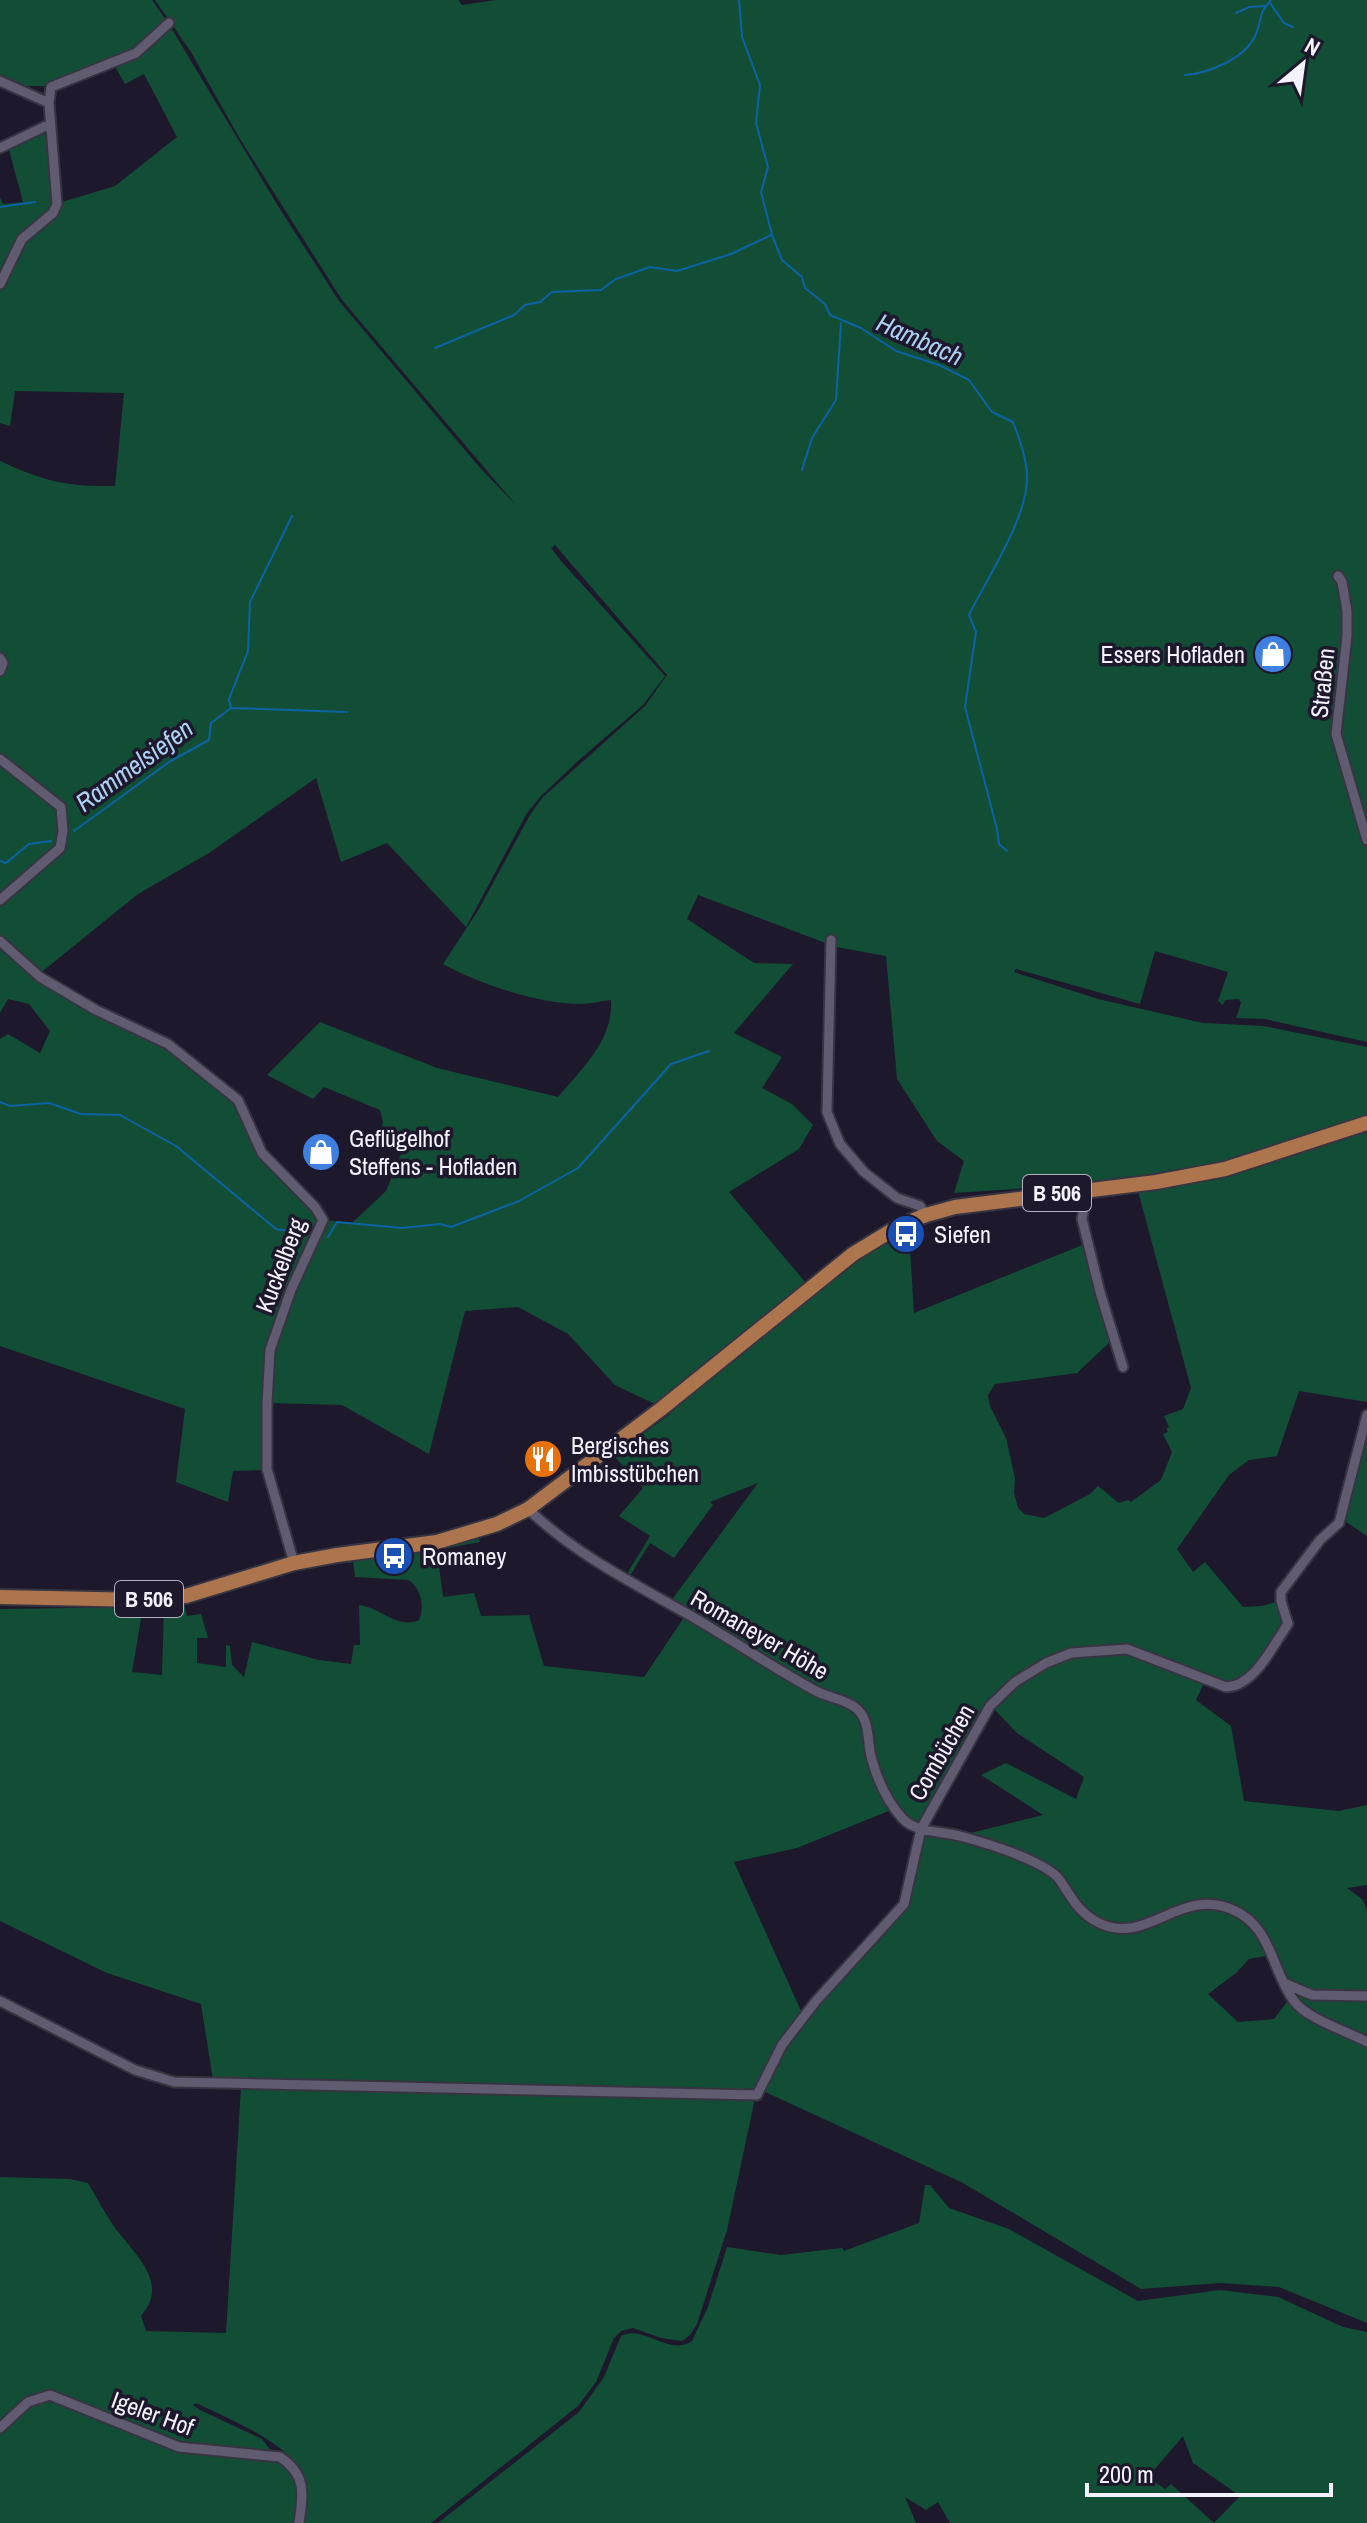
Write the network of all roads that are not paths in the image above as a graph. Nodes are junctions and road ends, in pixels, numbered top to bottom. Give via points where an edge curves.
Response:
1 (169, 23) dead end
2 (0, 81) edge
3 (49, 103) junction
4 (50, 124) junction
5 (0, 148) edge
6 (0, 284) edge
7 (1338, 576) dead end
8 (0, 658) edge
9 (0, 671) edge
10 (0, 759) edge
11 (1367, 840) edge
12 (0, 900) edge
13 (831, 940) dead end
14 (0, 941) edge
15 (1367, 1123) edge
16 (1087, 1189) junction
17 (926, 1215) junction
18 (1123, 1367) dead end
19 (1367, 1415) edge
20 (528, 1509) junction
21 (294, 1563) junction
22 (0, 1597) edge
23 (921, 1829) junction
24 (1284, 1983) junction
25 (1367, 1996) edge
26 (0, 2001) edge
27 (1367, 2042) edge
28 (0, 2428) edge
29 (299, 2523) edge

1 - 3 street via 145,48 51,87
2 - 3 street
3 - 4 street
4 - 5 street
4 - 6 street via 57,204 22,239
7 - 11 street, Straßen via 1347,636 1336,734
8 - 9 street
10 - 12 street via 61,807 63,831 60,848
13 - 17 street via 827,1112 840,1144 864,1172
14 - 21 street, Kuckelberg via 40,977 168,1044 238,1100 262,1153 323,1220 270,1350 267,1469
15 - 16 main road, B 506 via 1225,1169
16 - 17 main road, B 506
16 - 18 street via 1082,1219
17 - 20 main road, B 506 via 853,1254
19 - 23 street, Combüchen via 1339,1523 1281,1592 1288,1624 1248,1680 1226,1687 1127,1649 1071,1653 1046,1663 990,1706
20 - 21 main road, B 506 via 437,1542
20 - 23 street, Romaneyer Höhe via 617,1575 815,1691 856,1708 865,1719 886,1793 905,1821
21 - 22 main road, B 506 via 186,1596
23 - 24 street via 1033,1861 1057,1876 1071,1902 1098,1923 1124,1929 1144,1926 1179,1908 1205,1903 1231,1908 1262,1932
23 - 26 street via 904,1904 782,2045 757,2095 174,2082 135,2070
24 - 25 street via 1312,1995
24 - 27 street via 1294,2003 1308,2014
28 - 29 street, Igeler Hof via 28,2402 50,2395 179,2447 280,2457 300,2478

